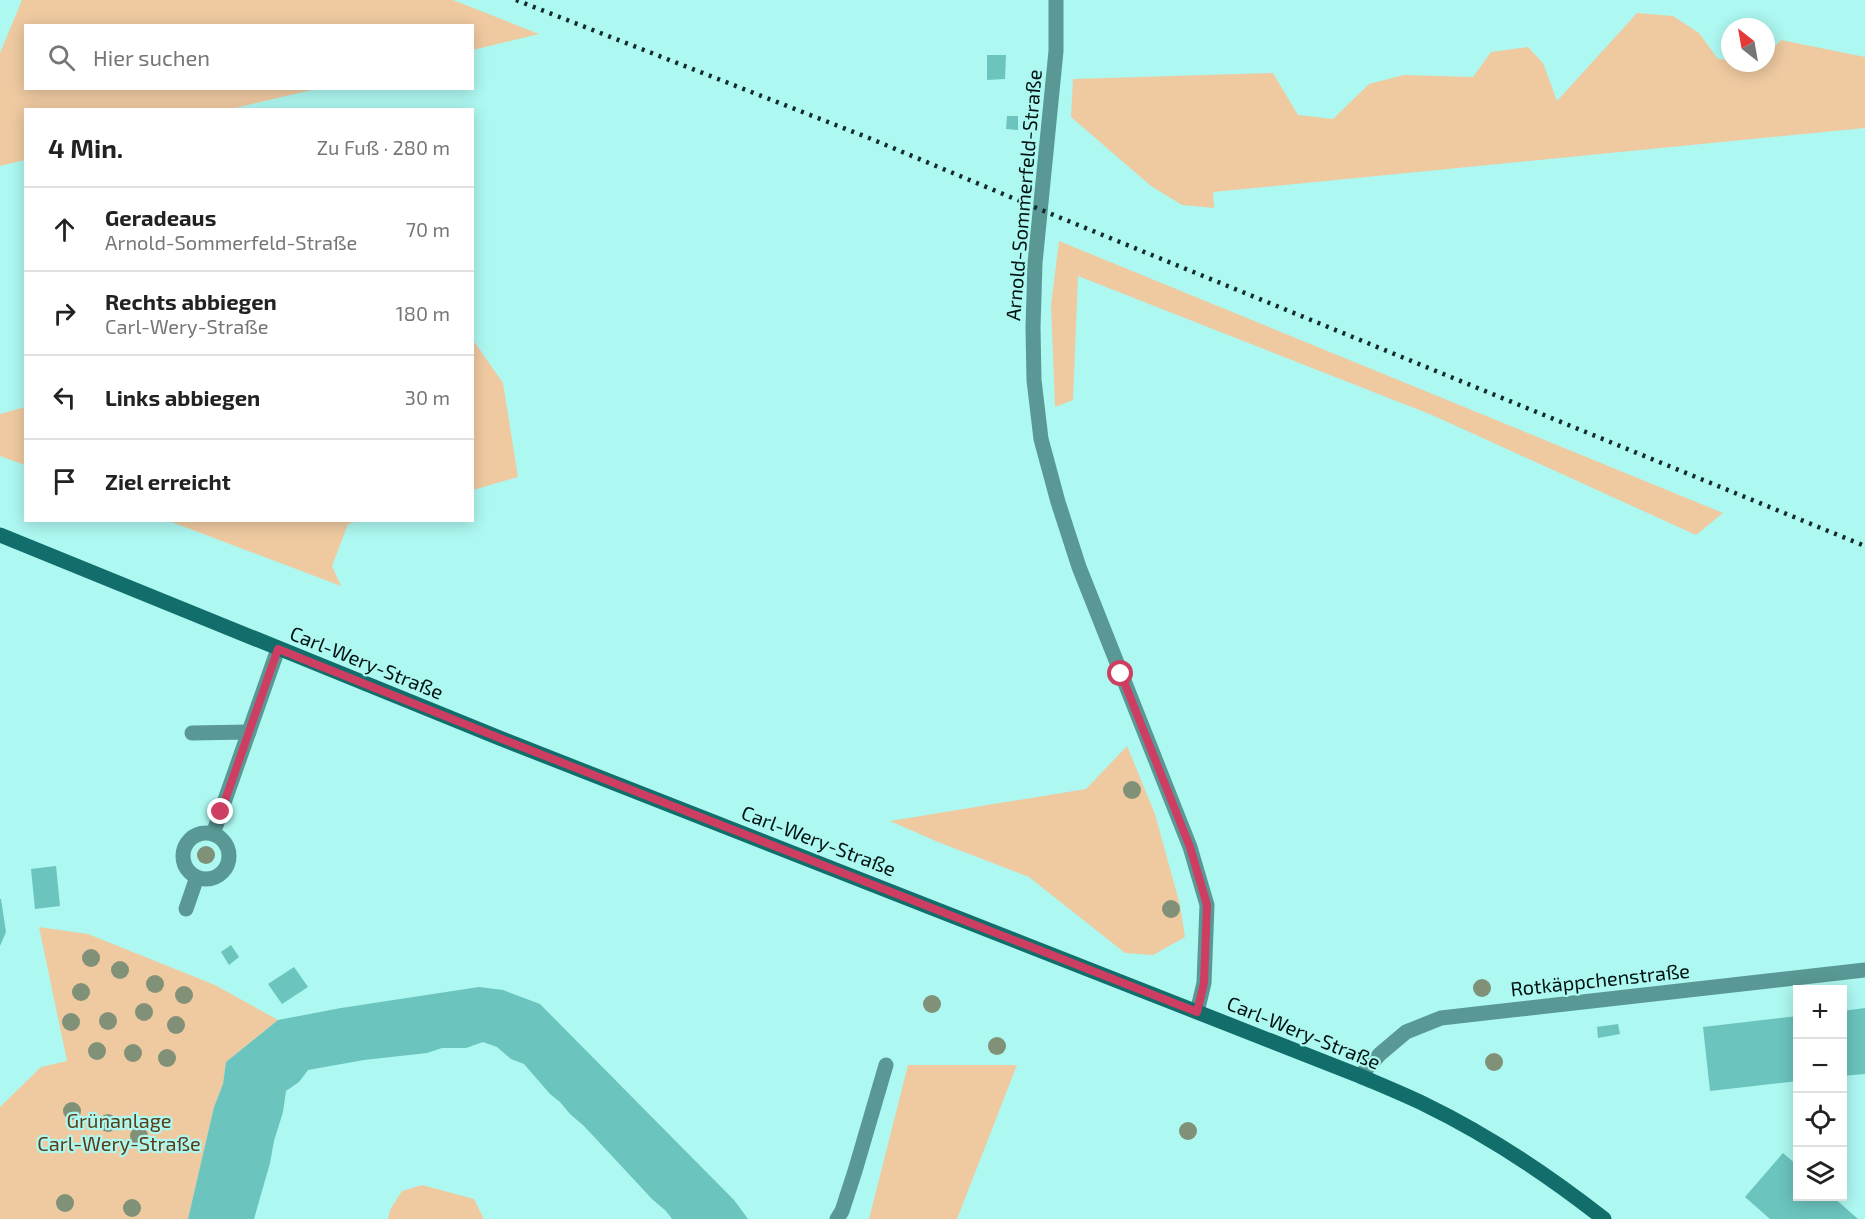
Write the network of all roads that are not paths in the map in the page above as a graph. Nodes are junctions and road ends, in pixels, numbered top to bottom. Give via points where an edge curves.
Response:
1 (1056, 0) edge
2 (0, 535) edge
3 (278, 649) junction
4 (249, 732) junction
5 (192, 733) dead end
6 (213, 834) junction
7 (197, 877) junction
8 (186, 909) dead end
9 (1865, 970) edge
10 (1197, 1012) junction
11 (886, 1065) dead end
12 (1360, 1076) junction
13 (837, 1219) edge
14 (1604, 1219) edge

1 - 10 street, Arnold-Sommerfeld-Straße via 1056,51 1035,264 1034,380 1041,439 1079,567 1190,847 1207,905 1204,983
2 - 3 main road, Carl-Wery-Straße
3 - 4 street
3 - 10 main road, Carl-Wery-Straße
4 - 5 street
4 - 6 street
6 - 7 street via 191,839 183,854 188,870
6 - 7 street via 226,846 228,863 220,875
7 - 8 street
9 - 12 street, Rotkäppchenstraße via 1441,1018 1406,1032
10 - 12 main road, Carl-Wery-Straße
11 - 13 street
12 - 14 main road, Carl-Wery-Straße via 1425,1104 1481,1135

